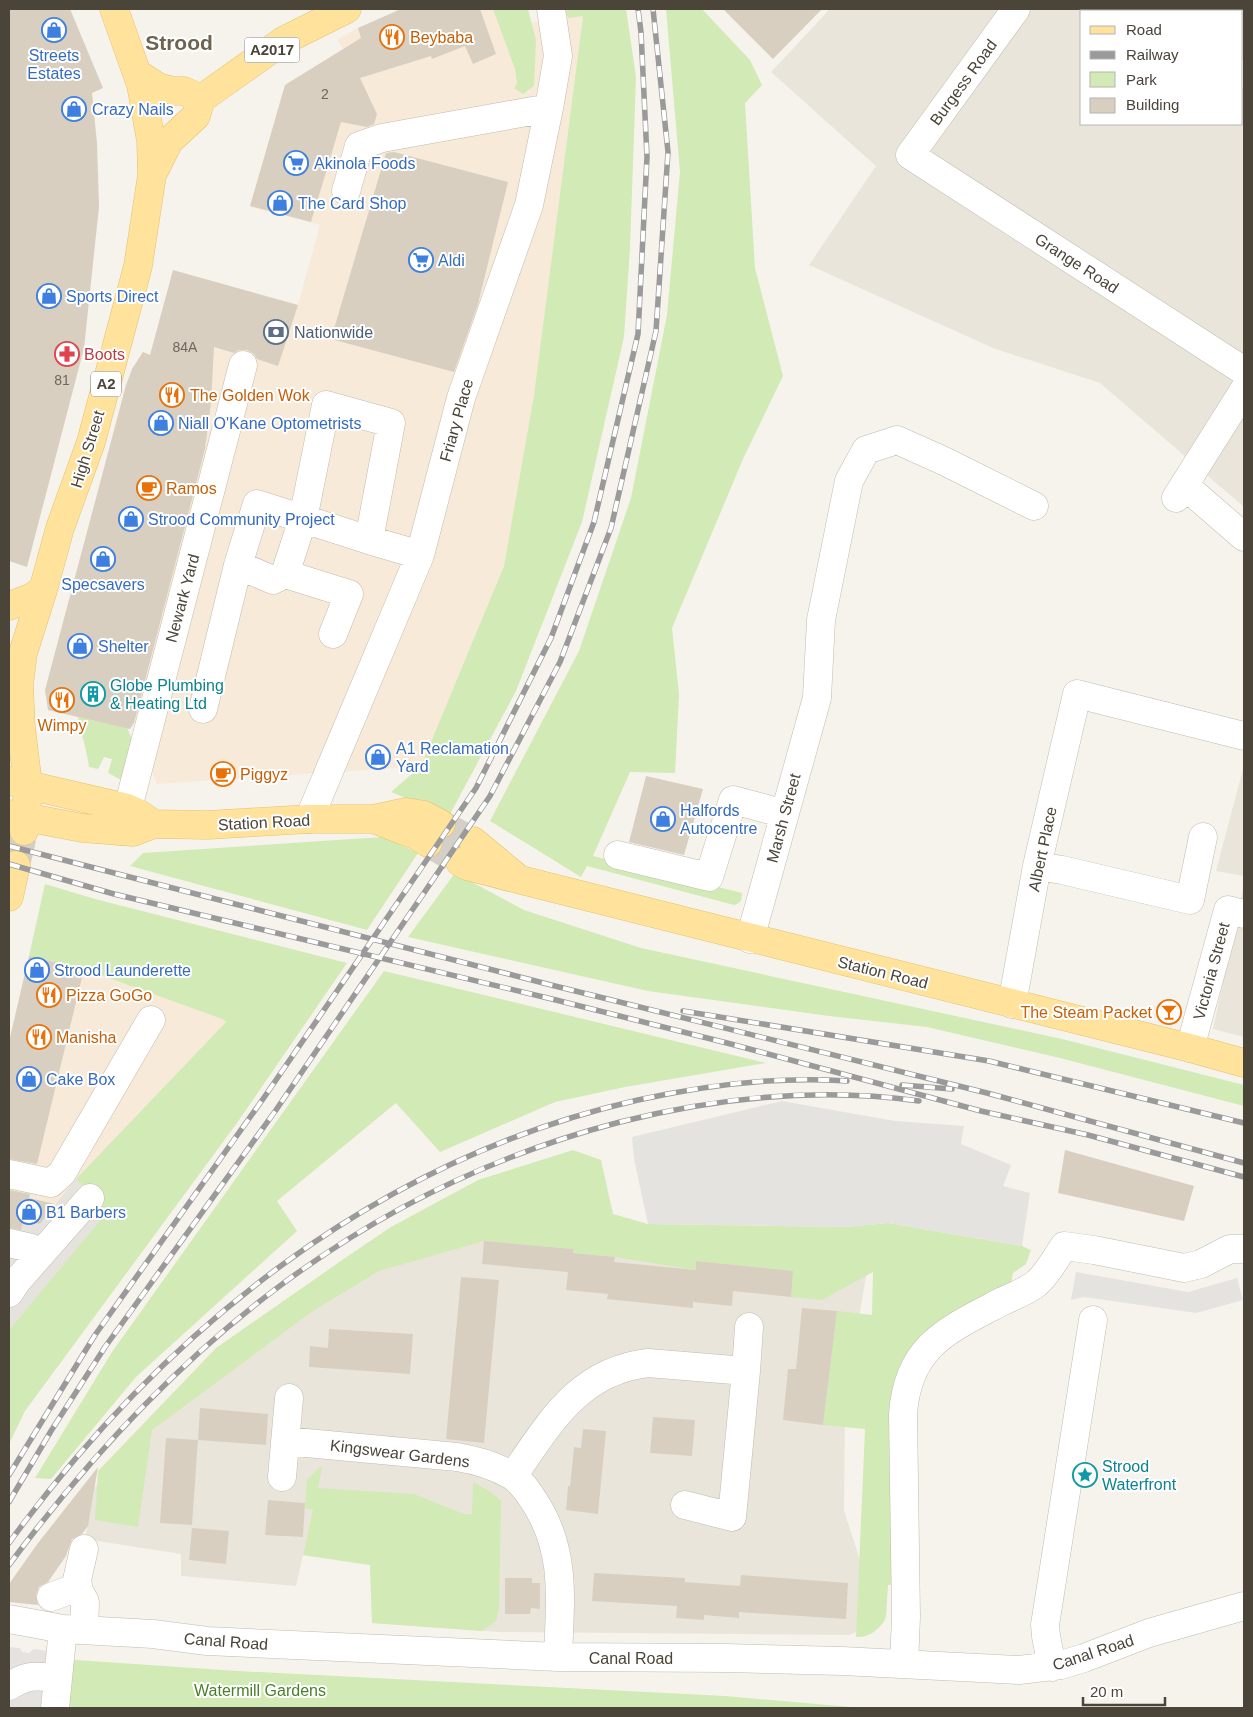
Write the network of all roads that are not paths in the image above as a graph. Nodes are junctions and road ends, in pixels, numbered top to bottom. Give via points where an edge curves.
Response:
1 (114, 9) edge
2 (347, 9) edge
3 (551, 9) edge
4 (1016, 9) edge
5 (138, 74) junction
6 (202, 99) junction
7 (549, 108) junction
8 (910, 155) joint
9 (152, 175) junction
10 (346, 190) dead end
11 (243, 365) dead end
12 (1244, 371) edge
13 (1244, 390) edge
14 (1034, 506) dead end
15 (303, 519) junction
16 (1244, 537) edge
17 (369, 540) junction
18 (420, 555) junction
19 (238, 565) junction
20 (284, 574) junction
21 (43, 590) junction
22 (9, 606) edge
23 (333, 634) dead end
24 (203, 709) dead end
25 (1244, 736) edge
26 (19, 783) edge
27 (785, 814) junction
28 (124, 820) junction
29 (309, 820) junction
30 (20, 821) edge
31 (434, 833) tunnel mouth
32 (1203, 837) dead end
33 (467, 852) tunnel mouth
34 (618, 855) dead end
35 (16, 865) tunnel mouth
36 (1037, 866) junction
37 (9, 898) edge
38 (1244, 914) edge
39 (750, 939) junction
40 (1012, 1004) junction
41 (151, 1020) dead end
42 (1190, 1048) junction
43 (1244, 1063) edge
44 (9, 1174) edge
45 (90, 1198) dead end
46 (9, 1243) edge
47 (1244, 1249) edge
48 (41, 1254) junction
49 (9, 1293) edge
50 (1093, 1320) dead end
51 (749, 1330) dead end
52 (746, 1371) junction
53 (289, 1398) dead end
54 (285, 1441) junction
55 (513, 1476) junction
56 (282, 1477) dead end
57 (685, 1505) dead end
58 (84, 1549) dead end
59 (78, 1587) junction
60 (51, 1598) dead end
61 (1244, 1606) edge
62 (9, 1619) edge
63 (74, 1630) junction
64 (558, 1657) junction
65 (904, 1664) junction
66 (1052, 1667) junction
67 (58, 1678) junction
68 (9, 1686) edge
69 (55, 1708) edge

1 - 5 main road, High Street / A2
2 - 6 main road, A2017 via 283,41
3 - 7 street, Friary Place via 558,56
4 - 8 street, Burgess Road
5 - 6 main road via 158,87 184,91
5 - 9 main road, High Street / A2 via 149,124
6 - 9 main road, A2017 via 196,116 169,141
7 - 10 street via 382,138 359,146
7 - 18 street, Friary Place via 529,205 461,398
8 - 12 street, Grange Road
9 - 21 main road, High Street / A2 via 138,266 90,442 60,528
11 - 28 street, Newark Yard
13 - 16 street via 1180,492
14 - 27 street, Marsh Street via 897,440 866,450 849,481 821,620 817,698
15 - 17 street
15 - 17 street via 326,405 391,423
15 - 19 street via 256,504
15 - 20 street
17 - 18 street
18 - 29 street, Friary Place
19 - 20 street via 273,580
19 - 24 street
20 - 23 street via 349,594
21 - 22 main road
21 - 26 main road, High Street / A2 via 23,653 19,686
25 - 36 street, Albert Place via 1077,694
26 - 28 main road, Station Road
26 - 30 main road, High Street / A2
27 - 34 street via 733,800 710,877
27 - 39 street, Marsh Street
28 - 29 main road, Station Road via 136,812 154,824
28 - 30 main road, Station Road via 82,828
29 - 31 main road, Station Road via 373,819 406,812 424,815
32 - 36 street via 1190,900
33 - 39 main road, Station Road via 521,880
35 - 37 main road
36 - 40 street, Albert Place
38 - 42 street, Victoria Street via 1228,910
39 - 40 main road, Station Road
40 - 42 main road, Station Road
41 - 44 street via 62,1172 51,1183
42 - 43 main road, Station Road
45 - 48 street
46 - 48 street
47 - 65 street via 1230,1249 1201,1264 1184,1268 1064,1246 1036,1284 951,1329 928,1349 910,1376 903,1409
48 - 49 street
50 - 66 street via 1045,1625
51 - 52 street
52 - 55 street via 653,1363 614,1371 582,1389 565,1405
52 - 57 street via 732,1517
53 - 54 street
54 - 55 street, Kingswear Gardens via 457,1457
54 - 56 street
55 - 64 street, Kingswear Gardens via 537,1506 555,1548 560,1582
58 - 59 street via 76,1580
59 - 60 street
59 - 63 street via 85,1602
61 - 66 street, Canal Road via 1172,1626
62 - 63 street, Canal Road
63 - 64 street, Canal Road via 153,1634 206,1641
63 - 67 street
64 - 65 street, Canal Road
65 - 66 street, Canal Road via 1019,1670
67 - 68 street via 31,1675
67 - 69 street

